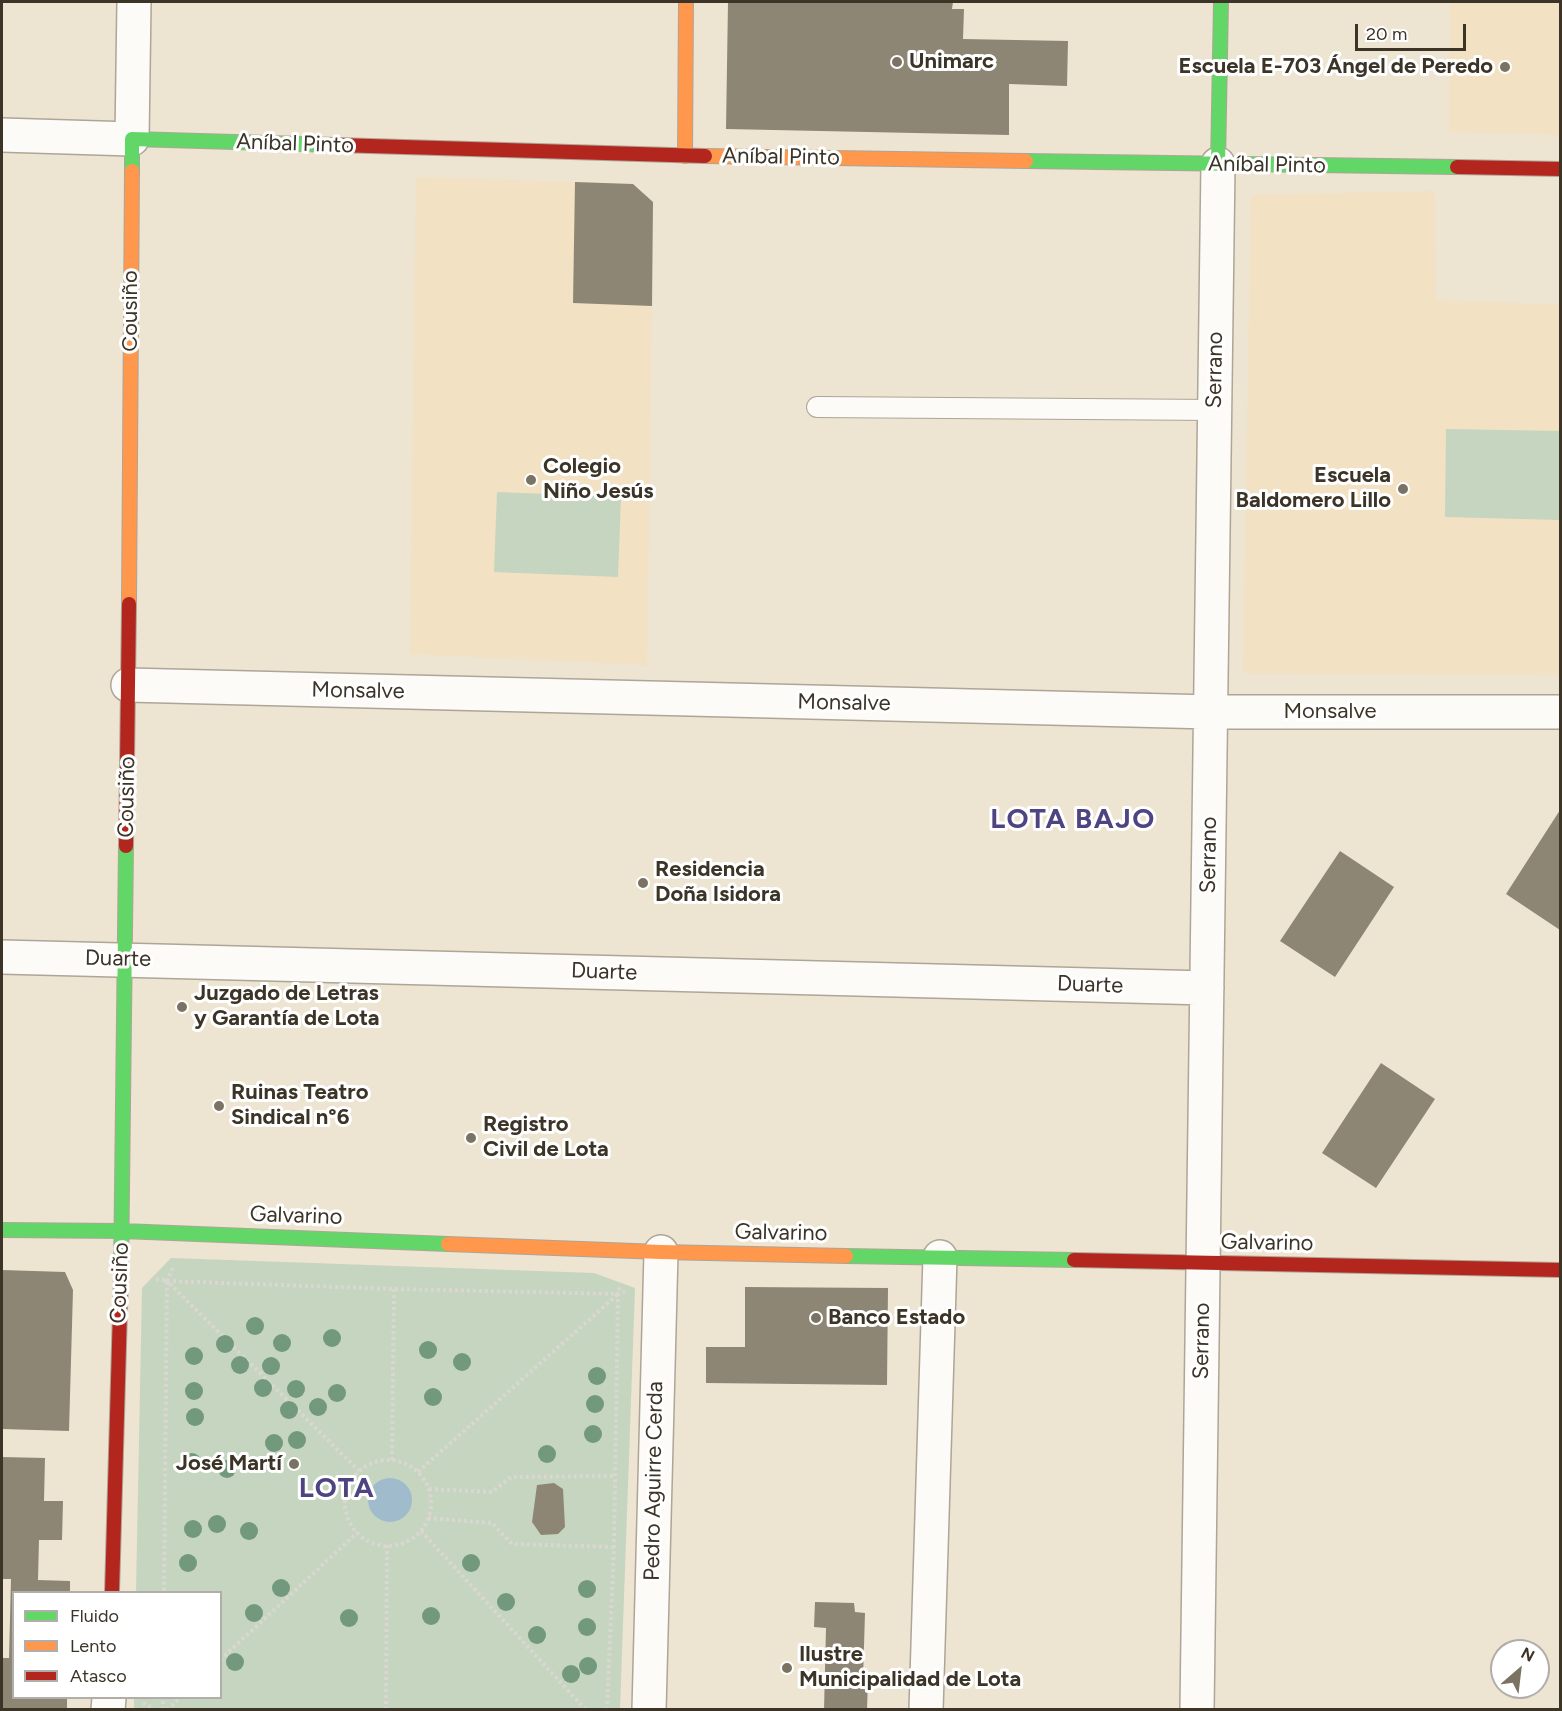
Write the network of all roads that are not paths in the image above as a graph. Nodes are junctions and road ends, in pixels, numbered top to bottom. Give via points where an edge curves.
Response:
1 (134, 2) edge
2 (686, 2) edge
3 (1221, 2) edge
4 (2, 135) edge
5 (132, 139) junction
6 (685, 156) junction
7 (1218, 164) junction
8 (1560, 169) edge
9 (817, 407) dead end
10 (1214, 410) junction
11 (128, 685) junction
12 (1211, 712) junction
13 (1560, 712) edge
14 (2, 957) edge
15 (125, 960) junction
16 (1207, 988) junction
17 (2, 1230) edge
18 (122, 1231) junction
19 (940, 1257) junction
20 (650, 1262) junction
21 (1203, 1263) junction
22 (1560, 1270) edge
23 (112, 1591) edge
24 (649, 1710) edge
25 (926, 1710) edge
26 (1197, 1710) edge

1 - 5 street, Cousiño
2 - 6 street
3 - 7 street, Serrano
4 - 5 street, Aníbal Pinto
5 - 6 street, Aníbal Pinto
5 - 11 street, Cousiño
6 - 7 street, Aníbal Pinto
7 - 8 street, Aníbal Pinto
7 - 10 street, Serrano
9 - 10 lane
10 - 12 street, Serrano
11 - 12 street, Monsalve
11 - 15 street, Cousiño
12 - 13 street, Monsalve
12 - 16 street, Serrano
14 - 15 street, Duarte
15 - 16 street, Duarte
15 - 18 street, Cousiño
16 - 21 street, Serrano
17 - 18 street, Galvarino
18 - 20 street, Galvarino
18 - 23 street, Cousiño
19 - 20 street, Galvarino
19 - 21 street, Galvarino
19 - 25 street
20 - 24 street, Pedro Aguirre Cerda
21 - 22 street, Galvarino
21 - 26 street, Serrano

